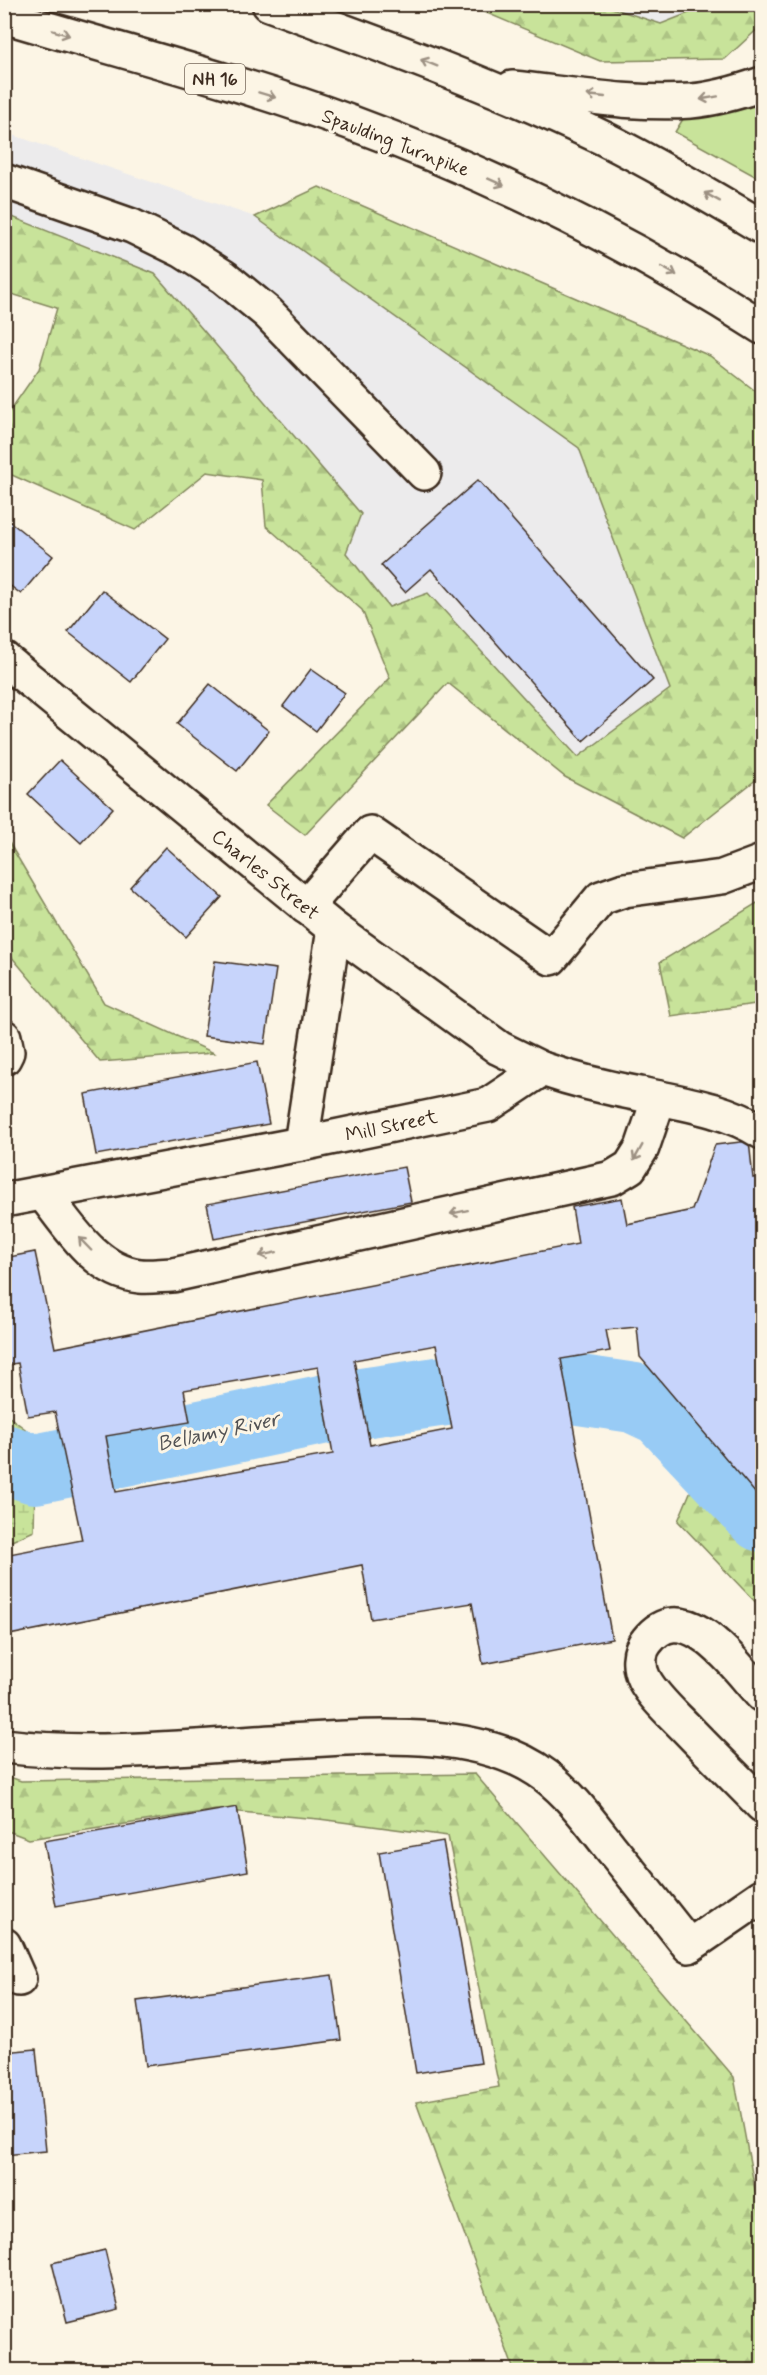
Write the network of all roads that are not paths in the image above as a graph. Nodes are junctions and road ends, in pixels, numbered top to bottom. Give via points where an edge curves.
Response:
1 (269, 4) edge
2 (4, 16) edge
3 (762, 84) edge
4 (484, 85) junction
5 (4, 181) edge
6 (762, 227) edge
7 (762, 327) edge
8 (424, 474) dead end
9 (4, 659) edge
10 (762, 862) edge
11 (306, 907) junction
12 (334, 929) junction
13 (4, 1037) edge
14 (4, 1058) edge
15 (542, 1069) junction
16 (659, 1098) junction
17 (762, 1132) edge
18 (301, 1144) junction
19 (43, 1193) junction
20 (4, 1200) edge
21 (762, 1695) edge
22 (4, 1746) edge
23 (762, 1805) edge
24 (762, 1896) edge
25 (4, 1945) edge
26 (19, 1979) dead end

4 -> 1 main road
2 -> 7 main road, Spaulding Turnpike / NH 16 via 277,98 423,150 618,242
3 -> 4 main road via 693,101 654,102
6 -> 4 main road via 604,139
5 - 8 main road via 132,226 224,277 268,313
9 - 11 main road, Charles Street
10 - 11 main road via 722,877 624,890 601,898 551,958 370,833
11 - 12 main road, Charles Street
12 - 15 main road, Charles Street via 499,1048
12 - 18 main road
13 - 14 main road
15 - 16 main road
15 - 18 main road, Mill Street via 488,1105
16 - 17 main road via 740,1119
16 -> 19 main road via 642,1148 630,1167 612,1178 173,1275 139,1276 115,1269 86,1247
18 - 19 main road, Mill Street
19 - 20 main road, Mill Street
21 - 23 main road via 710,1639 689,1625 669,1624 655,1630 641,1647 644,1680 669,1711
22 - 24 main road via 111,1750 369,1737 469,1744 512,1757 545,1775 571,1798 689,1946
25 - 26 main road

